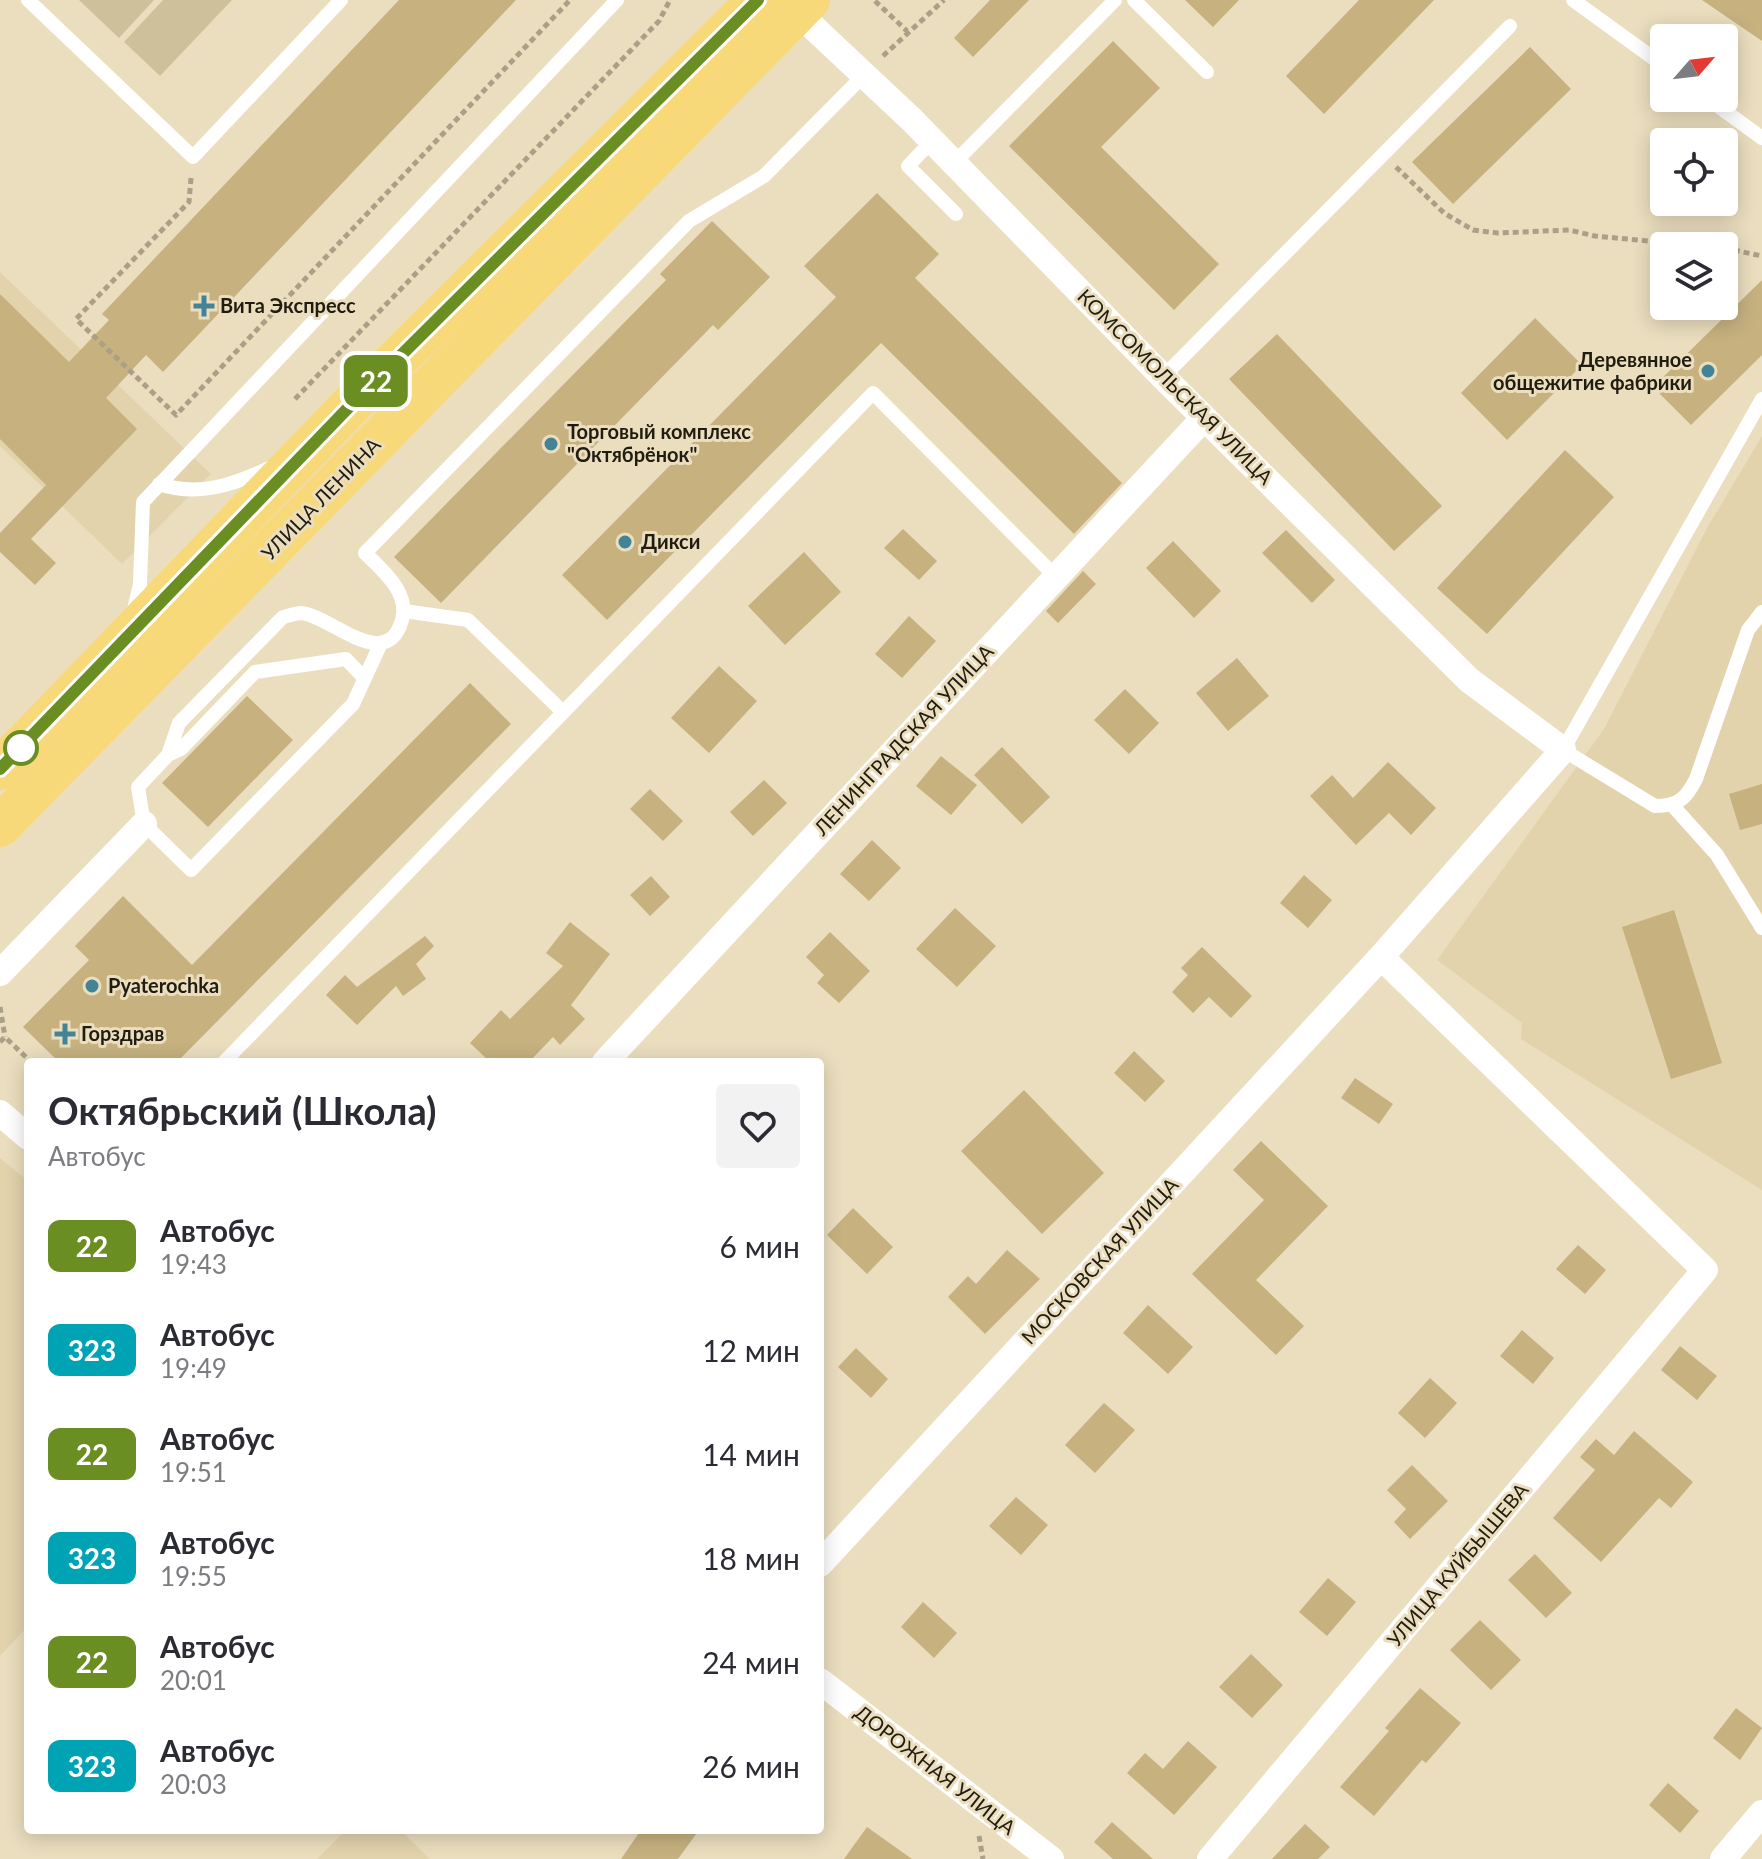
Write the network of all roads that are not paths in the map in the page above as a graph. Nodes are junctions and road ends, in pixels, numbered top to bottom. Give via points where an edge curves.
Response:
1 (28, 0) edge
2 (341, 0) edge
3 (617, 0) edge
4 (1115, 0) edge
5 (1134, 0) edge
6 (1573, 0) edge
7 (788, 4) edge
8 (1510, 26) dead end
9 (1650, 56) edge
10 (872, 67) junction
11 (1207, 72) dead end
12 (1726, 112) edge
13 (1762, 138) edge
14 (932, 141) junction
15 (954, 163) junction
16 (956, 214) dead end
17 (1163, 377) junction
18 (1762, 399) edge
19 (1204, 418) junction
20 (309, 448) junction
21 (159, 484) junction
22 (1056, 577) junction
23 (404, 611) junction
24 (1762, 612) edge
25 (121, 643) junction
26 (381, 643) junction
27 (364, 678) junction
28 (563, 712) junction
29 (1563, 750) junction
30 (168, 755) junction
31 (0, 769) edge
32 (1673, 806) junction
33 (144, 824) junction
34 (0, 826) edge
35 (1762, 928) edge
36 (1381, 957) junction
37 (0, 973) edge
38 (228, 1058) edge
39 (609, 1058) edge
40 (0, 1113) edge
41 (24, 1134) edge
42 (824, 1560) edge
43 (824, 1684) edge
44 (1762, 1813) edge
45 (1051, 1859) edge
46 (1210, 1859) edge
47 (1723, 1859) edge

1 - 2 lane via 193,157
3 - 21 lane
4 - 15 lane
5 - 11 lane
6 - 9 lane
7 - 10 street, КОМСОМОЛЬСКАЯ УЛИЦА
7 - 20 main road
7 - 34 main road, УЛИЦА ЛЕНИНА
8 - 17 lane
10 - 14 street, КОМСОМОЛЬСКАЯ УЛИЦА
10 - 23 lane via 764,176 689,221 365,553 389,576
12 - 13 lane
14 - 15 street, КОМСОМОЛЬСКАЯ УЛИЦА
14 - 16 lane via 908,166
15 - 17 street, КОМСОМОЛЬСКАЯ УЛИЦА
17 - 19 street, КОМСОМОЛЬСКАЯ УЛИЦА
18 - 29 lane
19 - 22 street, ЛЕНИНГРАДСКАЯ УЛИЦА
19 - 29 street, КОМСОМОЛЬСКАЯ УЛИЦА via 1469,680
20 - 21 lane via 245,479 207,490
20 - 25 main road
21 - 25 lane via 143,502 140,584
22 - 28 lane via 873,393
22 - 39 street, ЛЕНИНГРАДСКАЯ УЛИЦА
23 - 26 lane via 395,634
23 - 28 lane via 468,620
24 - 32 lane via 1748,630 1696,779 1686,798
25 - 31 main road
26 - 27 lane
26 - 30 lane via 356,640 323,619 301,613 283,617 179,723
27 - 30 lane via 346,659 255,672 181,749
27 - 33 lane via 353,704 191,870
28 - 38 lane
29 - 32 lane via 1655,806
29 - 36 street, МОСКОВСКАЯ УЛИЦА
30 - 33 lane via 138,787
32 - 35 lane via 1717,855
33 - 37 street
36 - 42 street, МОСКОВСКАЯ УЛИЦА
36 - 46 street, УЛИЦА КУЙБЫШЕВА via 1705,1270
40 - 41 street
43 - 45 street, ДОРОЖНАЯ УЛИЦА
44 - 47 street

